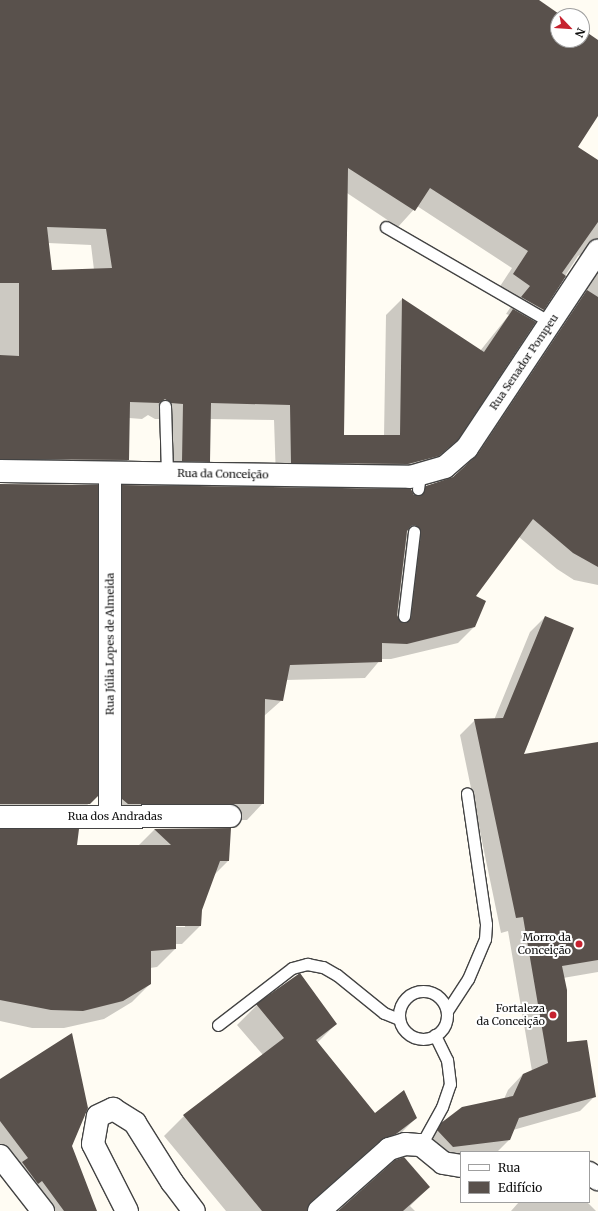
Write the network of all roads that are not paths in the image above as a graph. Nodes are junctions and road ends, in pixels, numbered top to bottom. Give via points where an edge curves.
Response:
1 (386, 227) dead end
2 (598, 252) edge
3 (591, 276) edge
4 (550, 322) junction
5 (165, 406) dead end
6 (445, 467) joint
7 (0, 471) edge
8 (110, 473) junction
9 (167, 474) junction
10 (414, 532) dead end
11 (404, 616) dead end
12 (467, 793) dead end
13 (110, 816) junction
14 (230, 816) dead end
15 (0, 817) edge
16 (447, 1011) junction
17 (399, 1019) junction
18 (218, 1025) dead end
19 (435, 1036) junction
20 (421, 1145) junction
21 (0, 1156) edge
22 (460, 1166) edge
23 (43, 1211) edge
24 (127, 1211) edge
25 (194, 1211) edge
26 (319, 1211) edge

1 - 4 lane
2 - 3 street, Rua Senador Pompeu
3 - 4 street, Rua Senador Pompeu
4 - 6 street, Rua Senador Pompeu via 467,448
5 - 9 lane
6 - 9 street, Rua da Conceição via 419,482 410,477
7 - 8 street, Rua da Conceição
8 - 9 street, Rua da Conceição
8 - 13 street, Rua Júlia Lopes de Almeida
10 - 11 lane
12 - 16 lane via 486,924 485,939 468,979
13 - 14 street, Rua dos Andradas
13 - 15 street, Rua dos Andradas
16 - 17 lane via 437,995 419,991 403,1001
16 - 19 lane via 444,1025
17 - 18 lane via 384,1013 322,967 307,964 292,968
17 - 19 lane via 402,1028 417,1039
19 - 20 lane via 447,1060 450,1084 442,1107
20 - 22 street via 443,1163
20 - 26 street via 405,1144 389,1149
21 - 23 street
24 - 25 street via 93,1144 98,1116 113,1109 136,1123 172,1182

